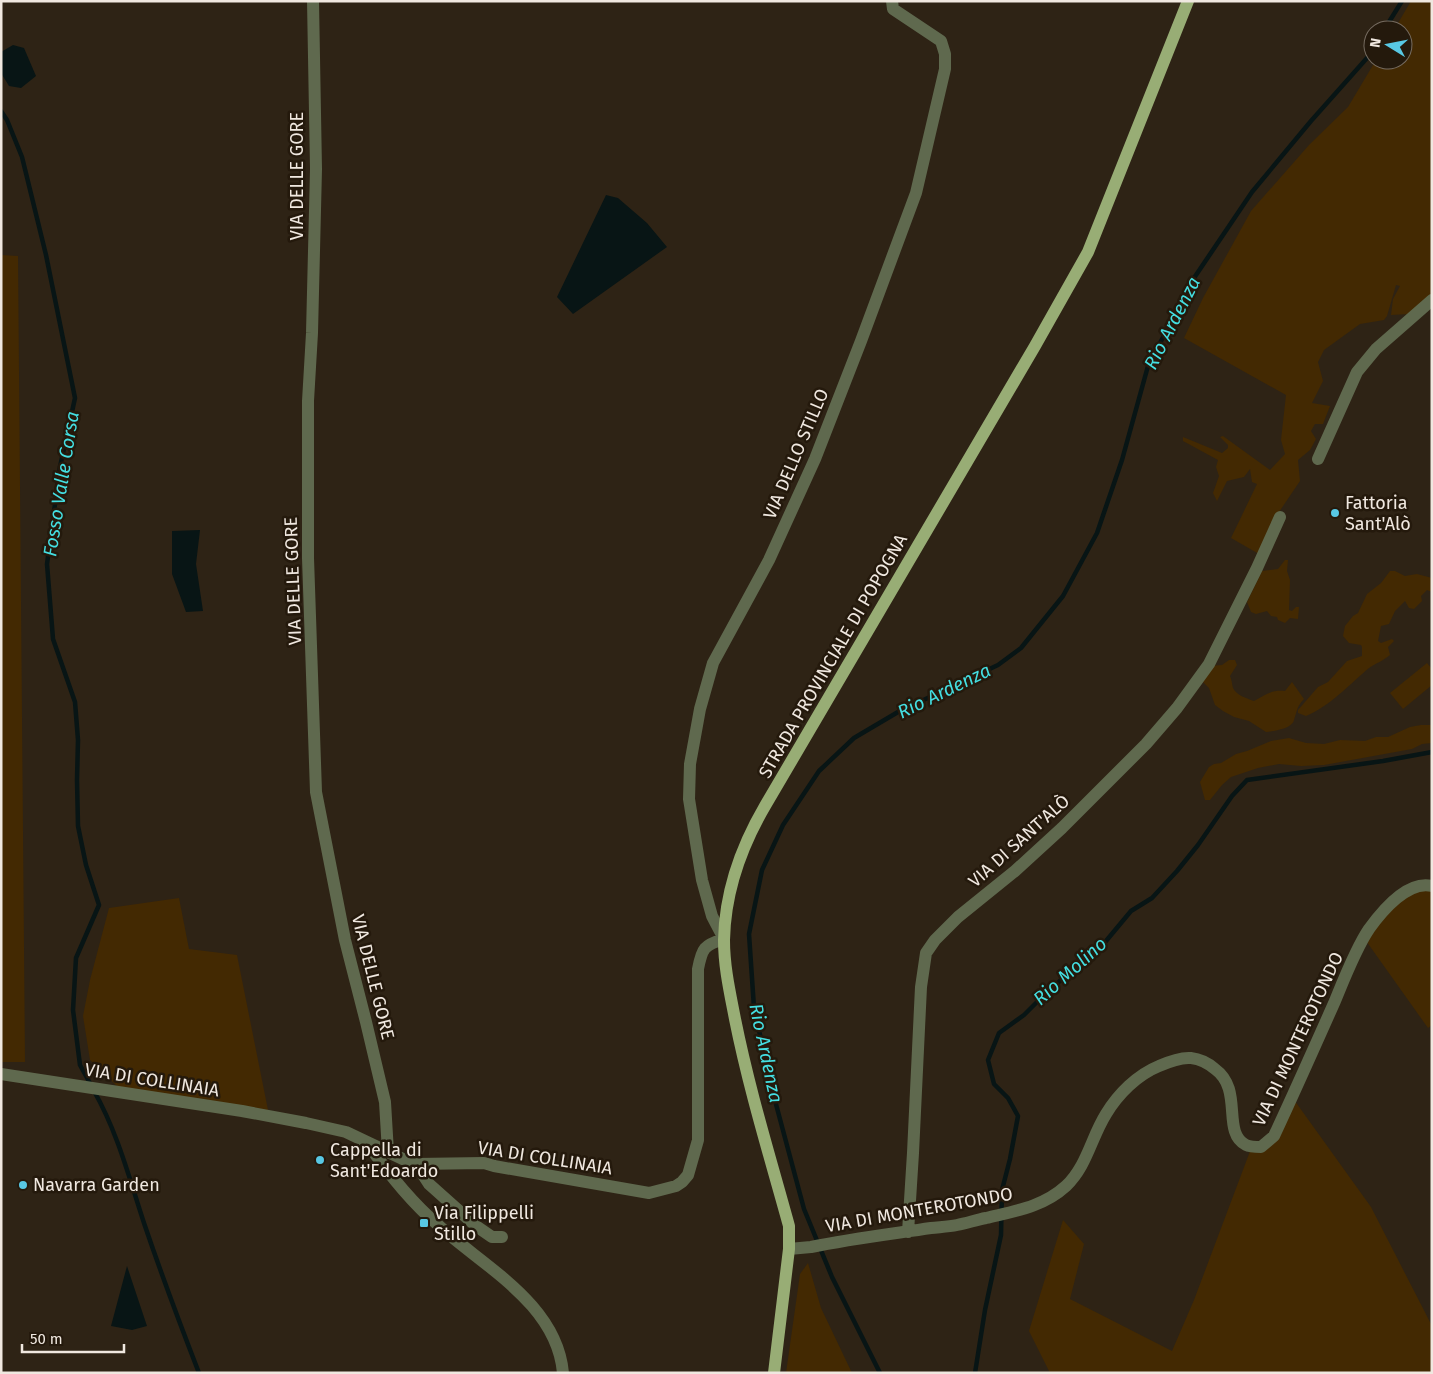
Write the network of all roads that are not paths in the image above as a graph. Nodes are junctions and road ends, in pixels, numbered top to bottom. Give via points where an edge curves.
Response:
1 (313, 1) edge
2 (892, 1) edge
3 (1188, 1) edge
4 (1432, 300) edge
5 (1318, 459) dead end
6 (1280, 517) dead end
7 (1432, 886) edge
8 (724, 939) junction
9 (1, 1074) edge
10 (368, 1144) junction
11 (388, 1152) junction
12 (416, 1164) junction
13 (908, 1232) junction
14 (502, 1237) dead end
15 (789, 1249) junction
16 (563, 1373) edge
17 (774, 1373) edge

1 - 11 street, VIA DELLE GORE via 316,169 308,401 308,558 316,792 345,940 385,1102
2 - 8 street, VIA DELLO STILLO via 893,9 941,42 945,54 945,69 916,193 807,476 769,560 714,663 700,709 690,764 689,799 702,880 712,916
3 - 8 main road, STRADA PROVINCIALE DI POPOGNA via 1088,252 750,835 733,877
4 - 5 street via 1376,348 1357,372
6 - 13 street, VIA DI SANT'ALÒ via 1209,664 1177,708 1146,744 1062,828 1016,872 958,917 926,953 921,987
7 - 13 street, VIA DI MONTEROTONDO via 1414,887 1404,893 1369,930 1274,1136 1261,1147 1247,1146 1237,1136 1231,1092 1219,1071 1206,1062 1181,1058 1152,1069 1119,1096 1106,1114 1075,1176 1051,1197 1012,1213 955,1226
8 - 12 street, VIA DI COLLINAIA via 708,944 698,969 698,1140 688,1175 682,1182 649,1193 484,1163
8 - 15 main road, STRADA PROVINCIALE DI POPOGNA via 724,963 741,1050 789,1226
9 - 10 street, VIA DI COLLINAIA via 306,1123 346,1132
10 - 11 street, VIA DI COLLINAIA
10 - 16 street via 386,1170 429,1217 533,1306 550,1330
11 - 12 street, VIA DI COLLINAIA
12 - 14 street via 429,1184 476,1226 492,1237
13 - 15 street, VIA DI MONTEROTONDO
15 - 17 main road, STRADA PROVINCIALE DI POPOGNA

